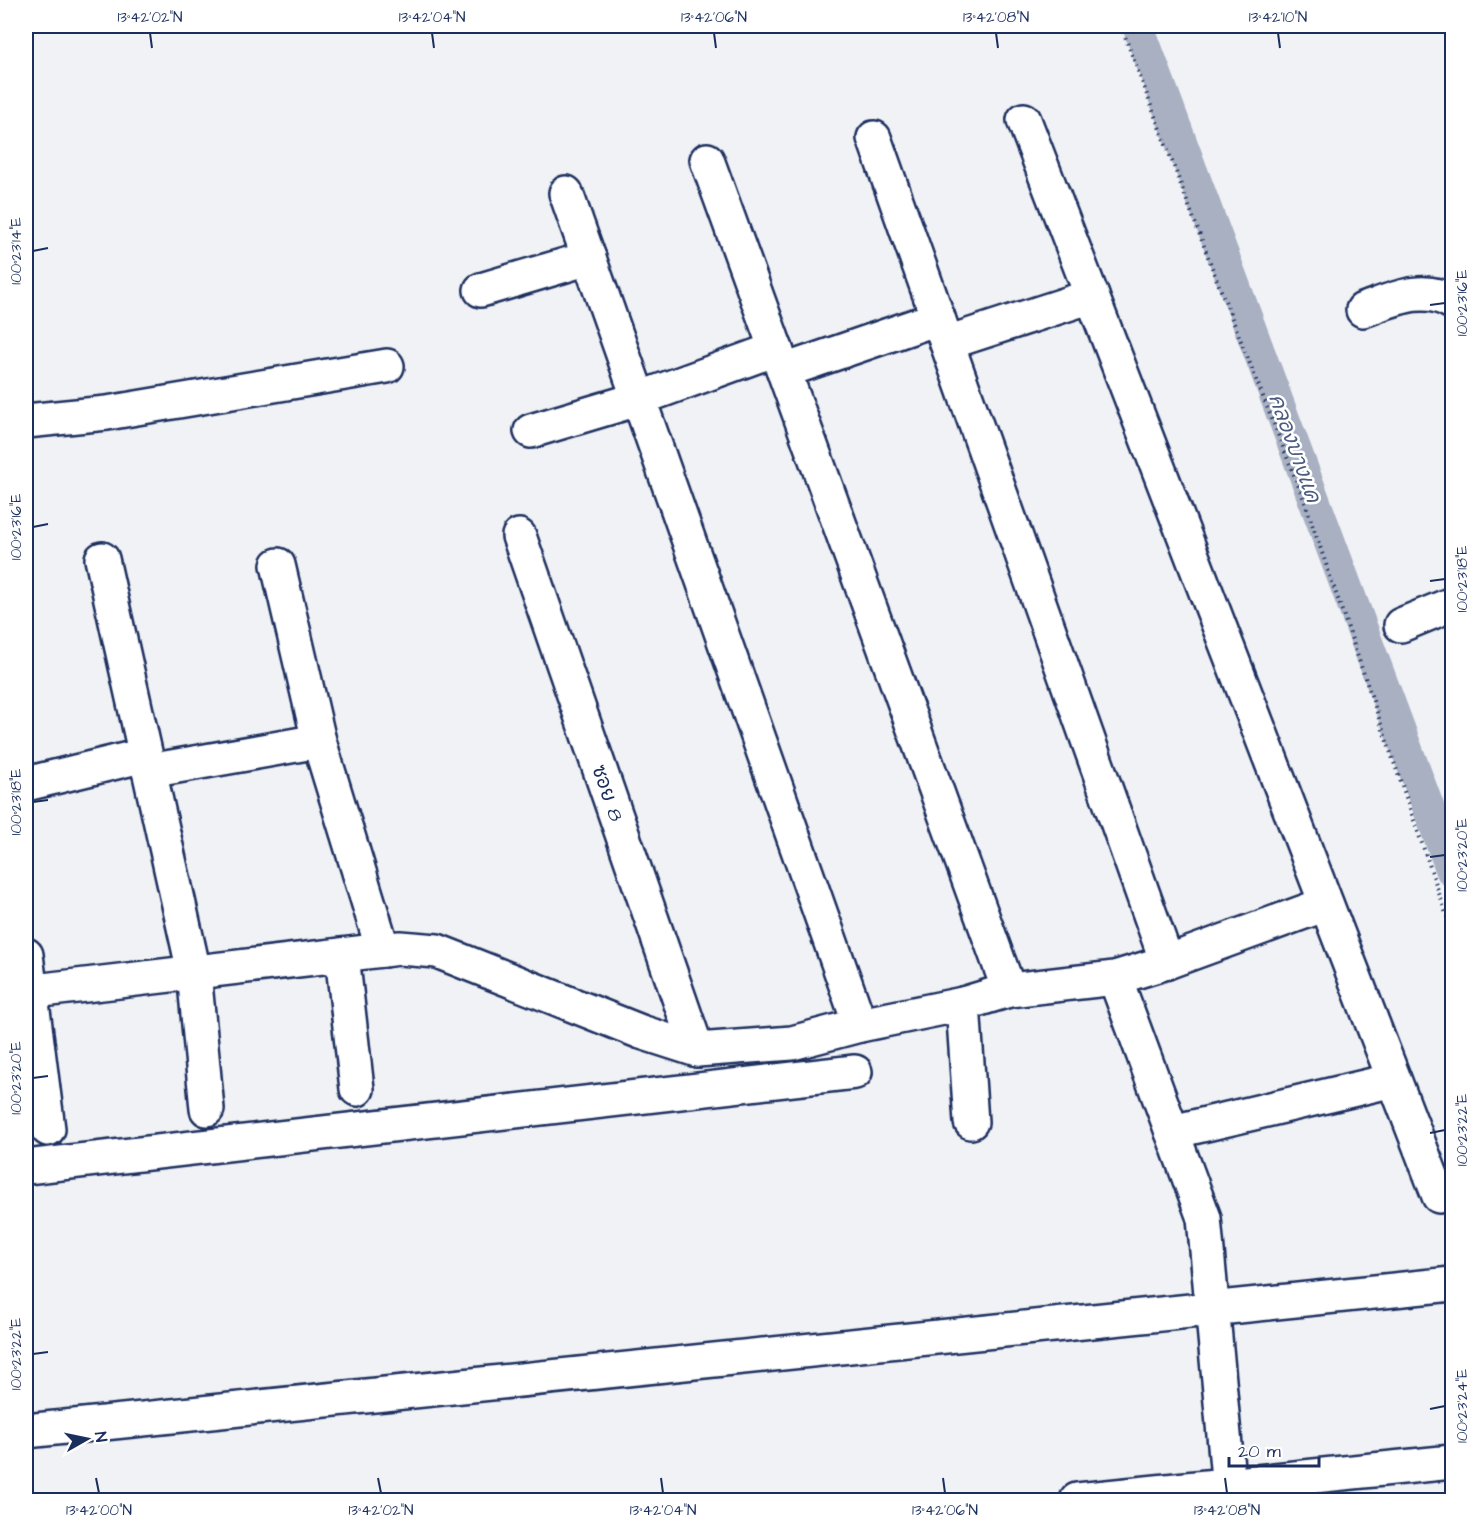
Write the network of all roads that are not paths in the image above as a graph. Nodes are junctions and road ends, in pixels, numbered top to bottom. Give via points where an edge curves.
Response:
1 (1024, 120) dead end
2 (874, 138) dead end
3 (707, 160) dead end
4 (566, 193) dead end
5 (589, 258) junction
6 (481, 290) dead end
7 (1092, 296) junction
8 (1452, 302) edge
9 (1363, 310) dead end
10 (943, 330) junction
11 (780, 360) junction
12 (387, 366) dead end
13 (638, 399) junction
14 (26, 421) edge
15 (531, 431) dead end
16 (519, 536) dead end
17 (102, 560) dead end
18 (278, 565) dead end
19 (1452, 604) edge
20 (1401, 625) dead end
21 (319, 741) junction
22 (147, 763) junction
23 (26, 784) edge
24 (1326, 904) junction
25 (383, 950) junction
26 (26, 955) edge
27 (342, 955) junction
28 (1167, 962) junction
29 (194, 972) junction
30 (1114, 978) junction
31 (1009, 990) junction
32 (28, 992) edge
33 (963, 1004) junction
34 (860, 1025) junction
35 (697, 1050) junction
36 (855, 1072) dead end
37 (1394, 1080) junction
38 (357, 1089) dead end
39 (207, 1109) dead end
40 (971, 1122) dead end
41 (48, 1129) dead end
42 (1172, 1132) junction
43 (26, 1167) edge
44 (1439, 1196) dead end
45 (1452, 1284) edge
46 (1213, 1310) junction
47 (26, 1431) edge
48 (1452, 1462) edge
49 (1229, 1493) edge
50 (1077, 1500) edge

1 - 7 street
2 - 10 street
3 - 11 street
4 - 5 street
5 - 6 street
5 - 13 street
7 - 10 street
7 - 24 street
8 - 9 street via 1433,293 1408,294
10 - 11 street
10 - 28 street
11 - 13 street
11 - 31 street
12 - 14 street via 107,413
13 - 15 street
13 - 34 street
16 - 35 street, ซอย 8
17 - 22 street
18 - 21 street
19 - 20 street
21 - 22 street
21 - 25 street
22 - 23 street
22 - 29 street
24 - 28 street
24 - 37 street
25 - 27 street
25 - 35 street via 437,951 641,1032
26 - 32 street
27 - 29 street
27 - 38 street
28 - 30 street
29 - 32 street
29 - 39 street
30 - 31 street
30 - 42 street
31 - 33 street
32 - 41 street
33 - 34 street
33 - 40 street
34 - 35 street via 792,1043
36 - 43 street
37 - 42 street
37 - 44 street
42 - 46 street via 1204,1218
45 - 46 street
46 - 47 street
46 - 49 street
48 - 49 street
49 - 50 street

